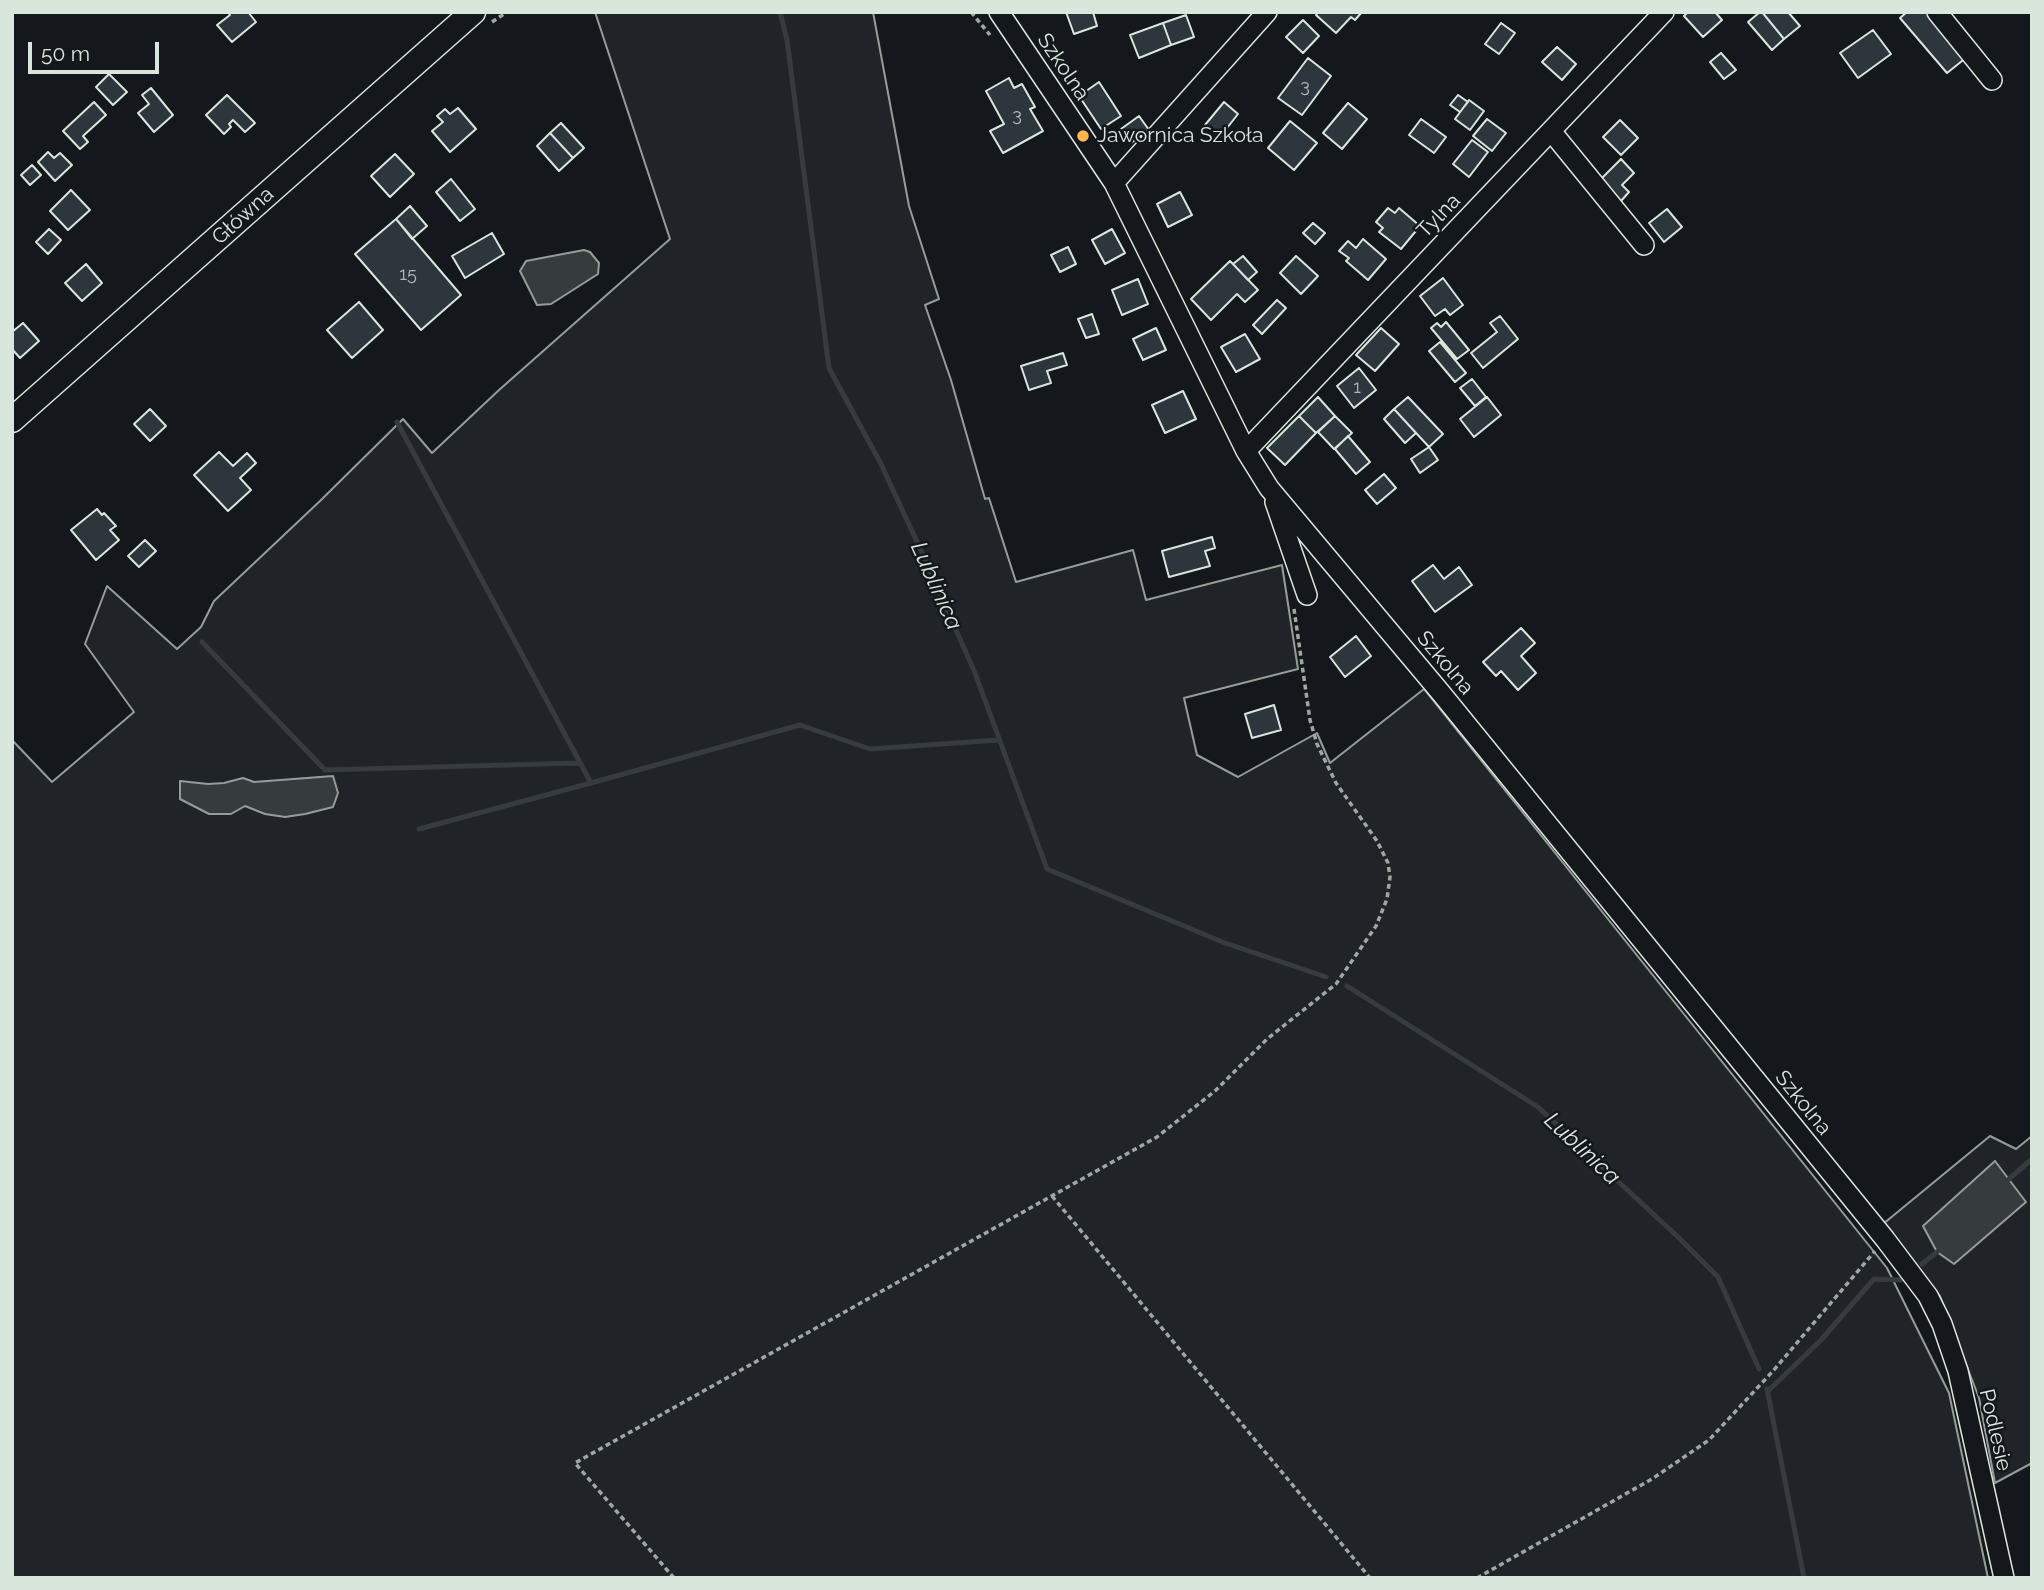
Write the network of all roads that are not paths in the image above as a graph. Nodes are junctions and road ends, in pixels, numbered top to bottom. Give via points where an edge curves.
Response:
1 (473, 12) edge
2 (999, 12) edge
3 (1267, 12) edge
4 (1664, 12) edge
5 (1937, 12) edge
6 (1992, 79) dead end
7 (1551, 131) junction
8 (1114, 183) junction
9 (1644, 245) dead end
10 (12, 420) edge
11 (1246, 451) junction
12 (1269, 488) junction
13 (1331, 562) junction
14 (1299, 569) junction
15 (1301, 601) road end
16 (1928, 1296) joint
17 (2004, 1578) edge

1 - 10 main road, Główna
2 - 8 street, Szkolna
3 - 8 street
4 - 7 street, Tylna
5 - 6 street
7 - 9 street
7 - 11 street, Tylna
8 - 11 street, Szkolna
11 - 12 street, Szkolna
12 - 13 street, Szkolna
12 - 14 street
13 - 14 street via 1313,574
13 - 16 street, Szkolna
14 - 15 street
16 - 17 street, Podlesie via 1958,1371

